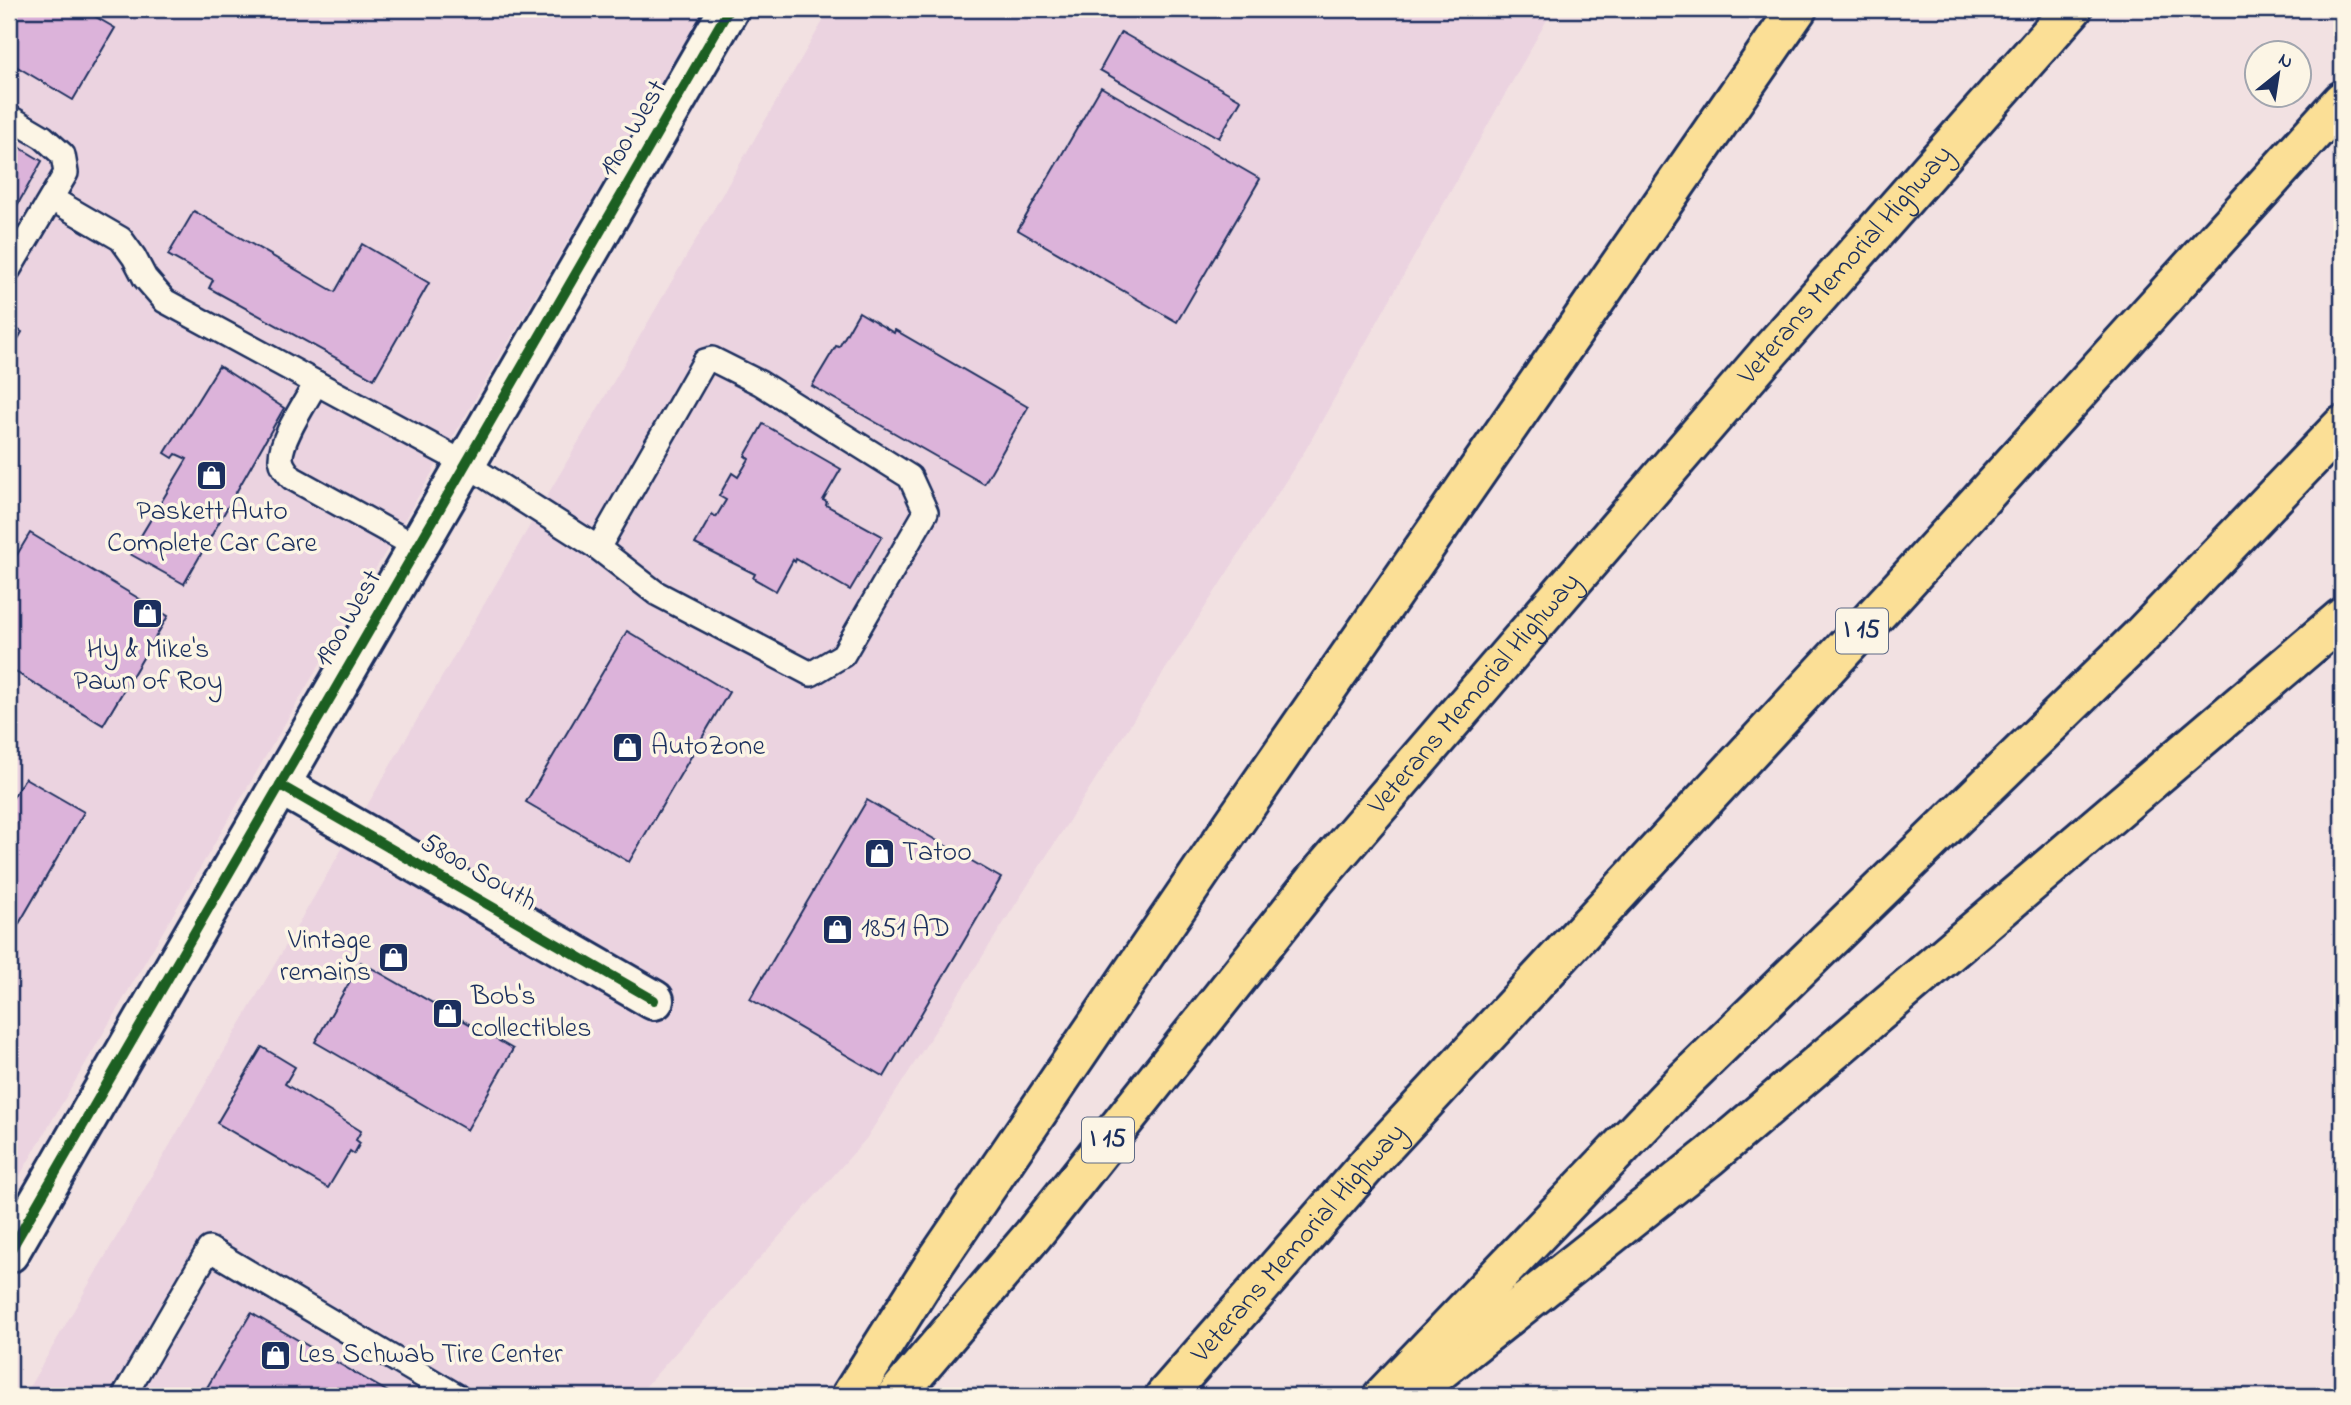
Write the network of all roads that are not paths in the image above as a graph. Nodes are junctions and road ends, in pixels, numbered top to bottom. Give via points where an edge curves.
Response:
1 (729, 9) edge
2 (1797, 9) edge
3 (2072, 9) edge
4 (2342, 101) edge
5 (9, 117) edge
6 (51, 199) junction
7 (9, 269) edge
8 (316, 383) junction
9 (2342, 426) edge
10 (466, 464) junction
11 (417, 547) junction
12 (598, 548) junction
13 (2342, 618) edge
14 (280, 785) junction
15 (654, 1000) dead end
16 (9, 1253) edge
17 (124, 1396) edge
18 (457, 1396) edge
19 (851, 1396) edge
20 (896, 1396) edge
21 (1165, 1396) edge
22 (1383, 1396) edge
23 (1408, 1396) edge

1 - 10 main road, 1900 West
2 - 19 highway via 1234,823 935,1263
3 - 20 highway, Veterans Memorial Highway / I 15 via 1770,351 1315,880 1033,1235
4 - 21 highway, Veterans Memorial Highway / I 15 via 1894,596 1376,1155
5 - 6 lane via 43,136 62,155 66,173
6 - 7 lane
6 - 8 lane via 121,239 165,301
8 - 10 lane
8 - 11 lane via 282,446 285,471
9 - 22 highway via 2140,637 1683,1082
10 - 11 main road, 1900 West
10 - 12 lane
11 - 14 main road, 1900 West
12 - 12 lane via 656,593 811,674 843,655 926,512 910,477 760,383 712,359 705,361
13 - 23 highway via 1710,1156
14 - 15 main road, 5800 South
14 - 16 main road, 1900 West
17 - 18 lane via 209,1249

